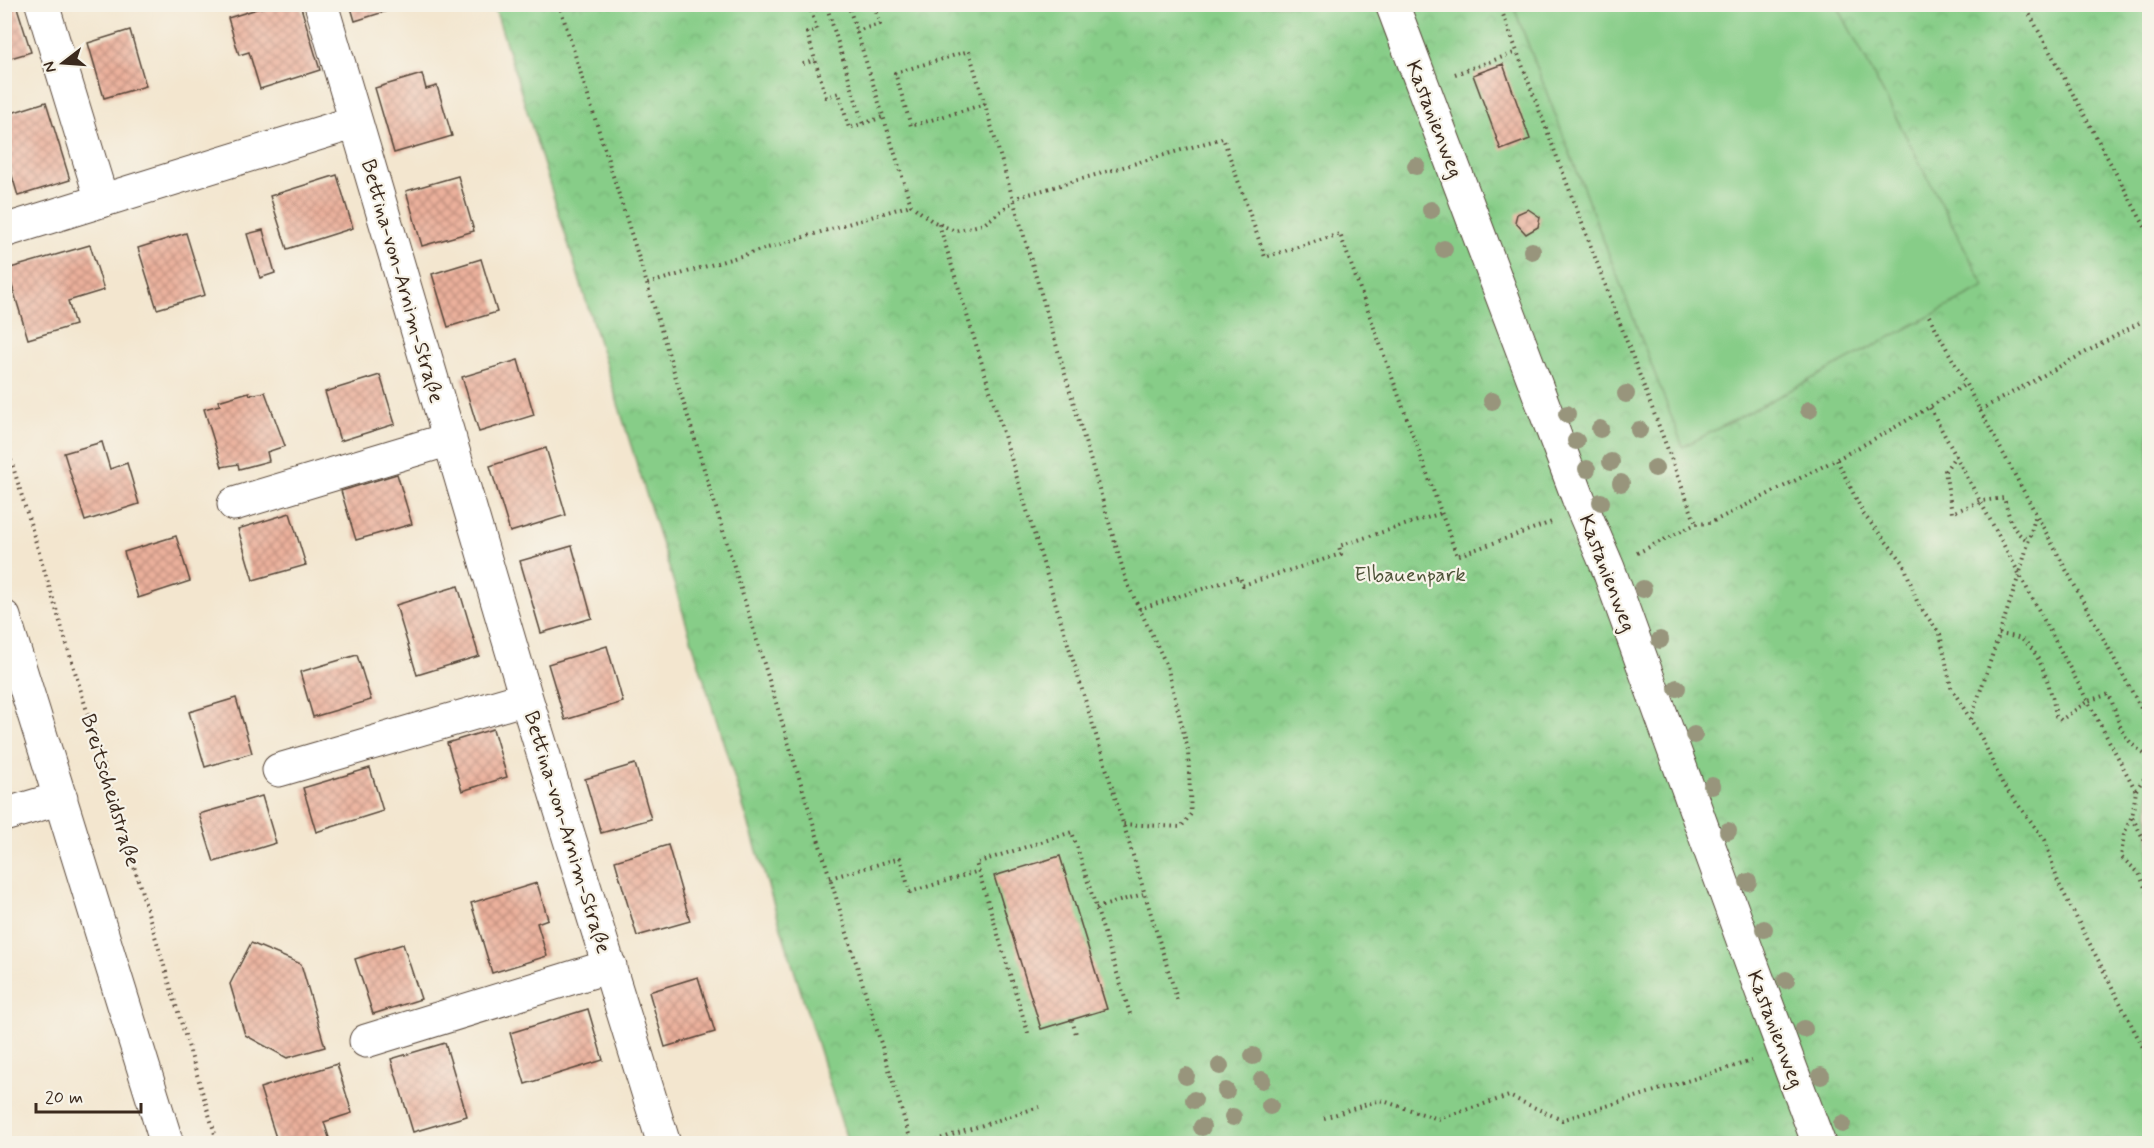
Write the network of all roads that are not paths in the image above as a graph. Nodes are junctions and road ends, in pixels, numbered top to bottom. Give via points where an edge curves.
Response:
1 (42, 4) edge
2 (321, 4) edge
3 (1392, 4) edge
4 (356, 122) junction
5 (102, 201) junction
6 (4, 231) edge
7 (450, 440) junction
8 (234, 504) dead end
9 (4, 617) edge
10 (526, 698) junction
11 (279, 770) dead end
12 (61, 798) junction
13 (4, 815) edge
14 (610, 966) junction
15 (366, 1041) dead end
16 (167, 1143) edge
17 (664, 1143) edge
18 (1819, 1143) edge

1 - 5 street
2 - 4 street, Bettina-von-Arnim-Straße
3 - 18 street, Kastanienweg via 1608,568
4 - 5 street
4 - 7 street, Bettina-von-Arnim-Straße
5 - 6 street
7 - 8 street
7 - 10 street, Bettina-von-Arnim-Straße
9 - 12 street
10 - 11 street, Bettina-von-Arnim-Straße
10 - 14 street, Bettina-von-Arnim-Straße
12 - 13 street
12 - 16 street
14 - 15 street, Bettina-von-Arnim-Straße
14 - 17 street, Bettina-von-Arnim-Straße

